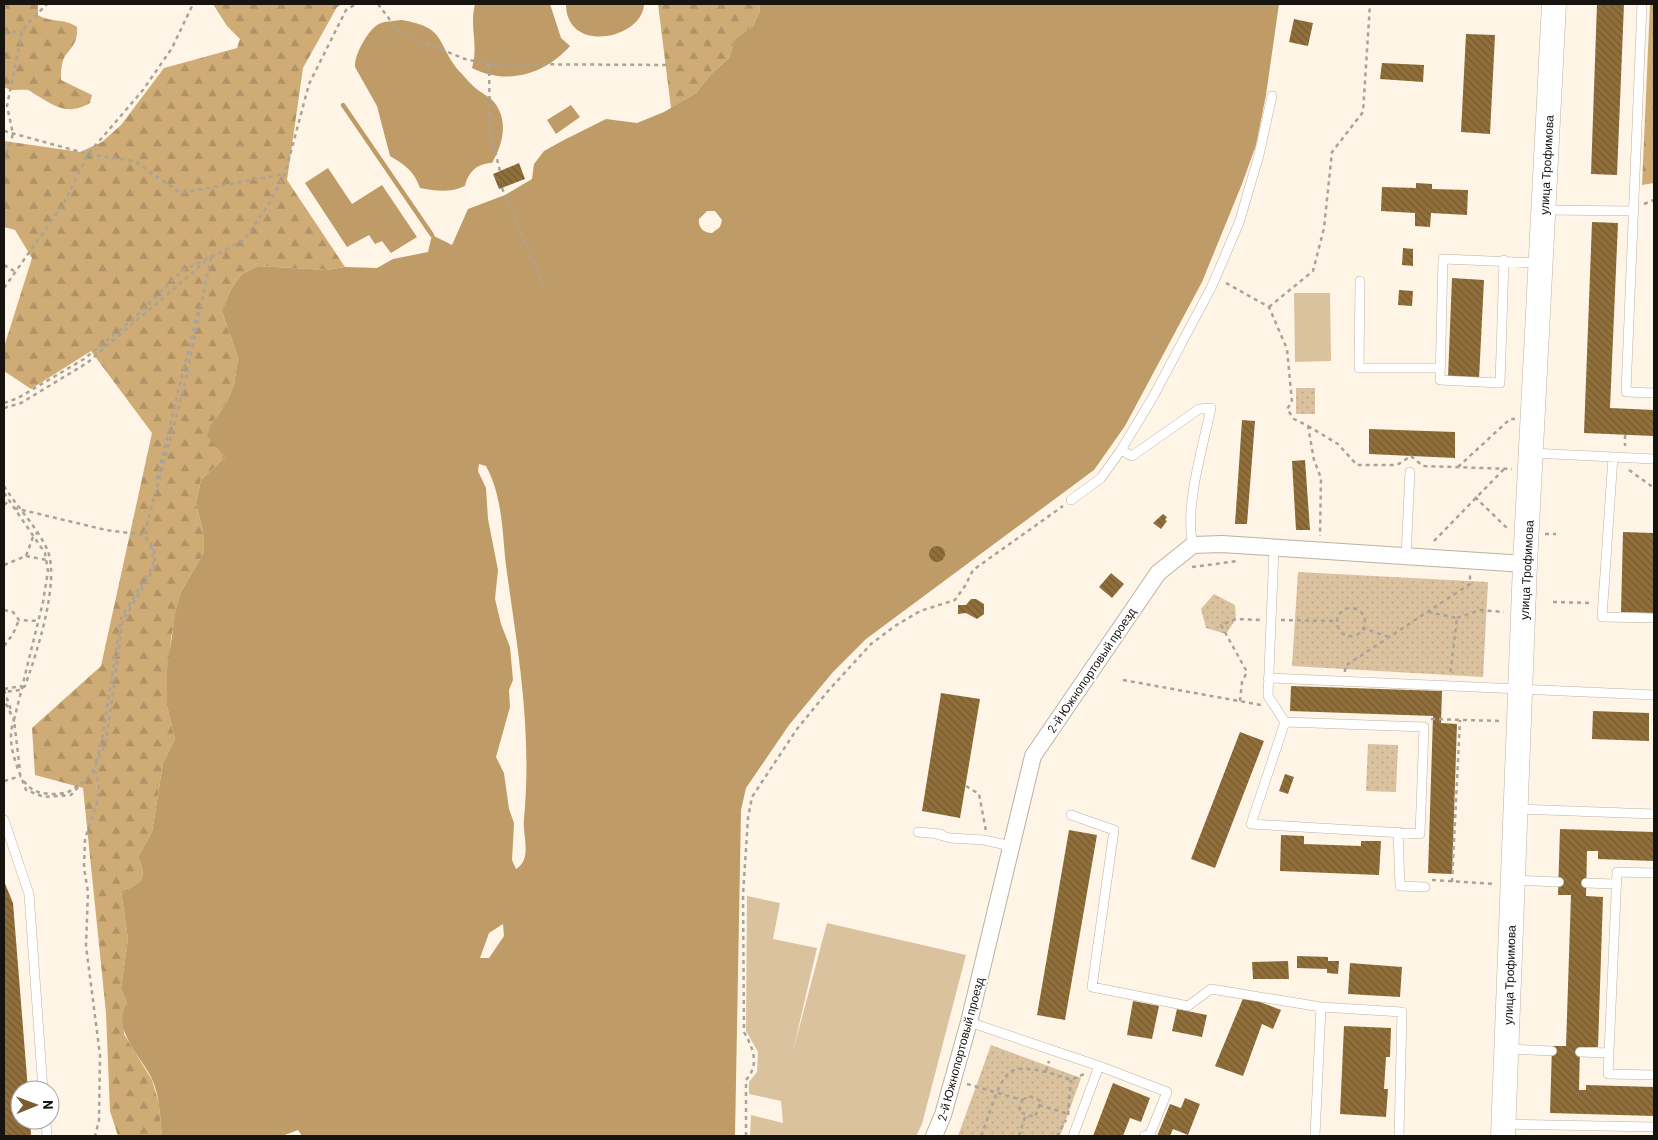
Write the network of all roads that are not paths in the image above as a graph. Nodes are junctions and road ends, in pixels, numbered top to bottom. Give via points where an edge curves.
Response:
1 (1554, 4) edge
2 (1642, 4) edge
3 (1272, 96) dead end
4 (1544, 210) junction
5 (1634, 211) junction
6 (1504, 260) junction
7 (1541, 263) junction
8 (1360, 281) dead end
9 (1440, 368) junction
10 (1654, 393) edge
11 (1121, 450) junction
12 (1531, 453) junction
13 (1613, 457) junction
14 (1654, 459) edge
15 (1410, 472) dead end
16 (1071, 500) road end
17 (1193, 545) junction
18 (1274, 548) junction
19 (1406, 556) junction
20 (1525, 564) junction
21 (1654, 618) edge
22 (1268, 678) junction
23 (1520, 689) junction
24 (1654, 694) edge
25 (1285, 722) junction
26 (1515, 809) junction
27 (1654, 814) edge
28 (1070, 816) dead end
29 (4, 820) edge
30 (918, 832) dead end
31 (1398, 832) junction
32 (1011, 846) junction
33 (1654, 873) edge
34 (1505, 882) junction
35 (1559, 882) dead end
36 (1586, 883) dead end
37 (1616, 884) junction
38 (1425, 887) dead end
39 (1321, 1008) junction
40 (969, 1022) junction
41 (1506, 1049) junction
42 (1552, 1051) dead end
43 (1580, 1052) dead end
44 (1609, 1054) junction
45 (1099, 1066) junction
46 (1654, 1076) edge
47 (43, 1080) edge
48 (1654, 1127) edge
49 (1503, 1130) edge
50 (934, 1136) edge
51 (1073, 1136) edge
52 (1144, 1136) edge
53 (1315, 1136) edge
54 (1399, 1136) edge

1 - 4 main road, улица Трофимова
2 - 5 lane
3 - 11 lane via 1239,223 1216,277 1153,397
4 - 5 lane
4 - 7 main road, улица Трофимова
5 - 10 lane via 1626,392
6 - 7 lane
6 - 9 lane via 1443,259
6 - 9 lane via 1500,383 1440,380
7 - 12 main road, улица Трофимова
8 - 9 lane via 1359,368
11 - 16 lane via 1101,478
11 - 17 lane via 1132,456 1199,409 1211,408 1190,522
12 - 13 lane
12 - 20 main road, улица Трофимова
13 - 14 lane
13 - 21 lane via 1602,617
15 - 19 lane
17 - 18 street
17 - 32 street, 2-й Южнопортовый проезд via 1158,573 1033,756
18 - 19 street
18 - 22 lane
19 - 20 street
20 - 23 main road, улица Трофимова
22 - 23 lane
22 - 25 lane via 1268,696
23 - 24 lane
23 - 26 main road, улица Трофимова
25 - 31 lane via 1251,824
25 - 31 lane via 1424,726 1420,834
26 - 27 lane
26 - 34 main road, улица Трофимова
28 - 39 lane via 1114,830 1092,987 1188,1006 1211,989
29 - 47 lane via 29,894
30 - 32 lane
31 - 38 lane via 1400,886
32 - 40 street, 2-й Южнопортовый проезд
33 - 37 lane via 1616,872
34 - 35 lane
34 - 41 main road, улица Трофимова
36 - 37 lane
37 - 44 lane
39 - 53 lane
39 - 54 lane via 1402,1012
40 - 45 lane
40 - 50 street, 2-й Южнопортовый проезд
41 - 42 lane
41 - 49 main road, улица Трофимова
43 - 44 lane
44 - 46 lane via 1608,1074
45 - 51 lane
45 - 52 lane via 1167,1092 1150,1134
48 - 49 lane

